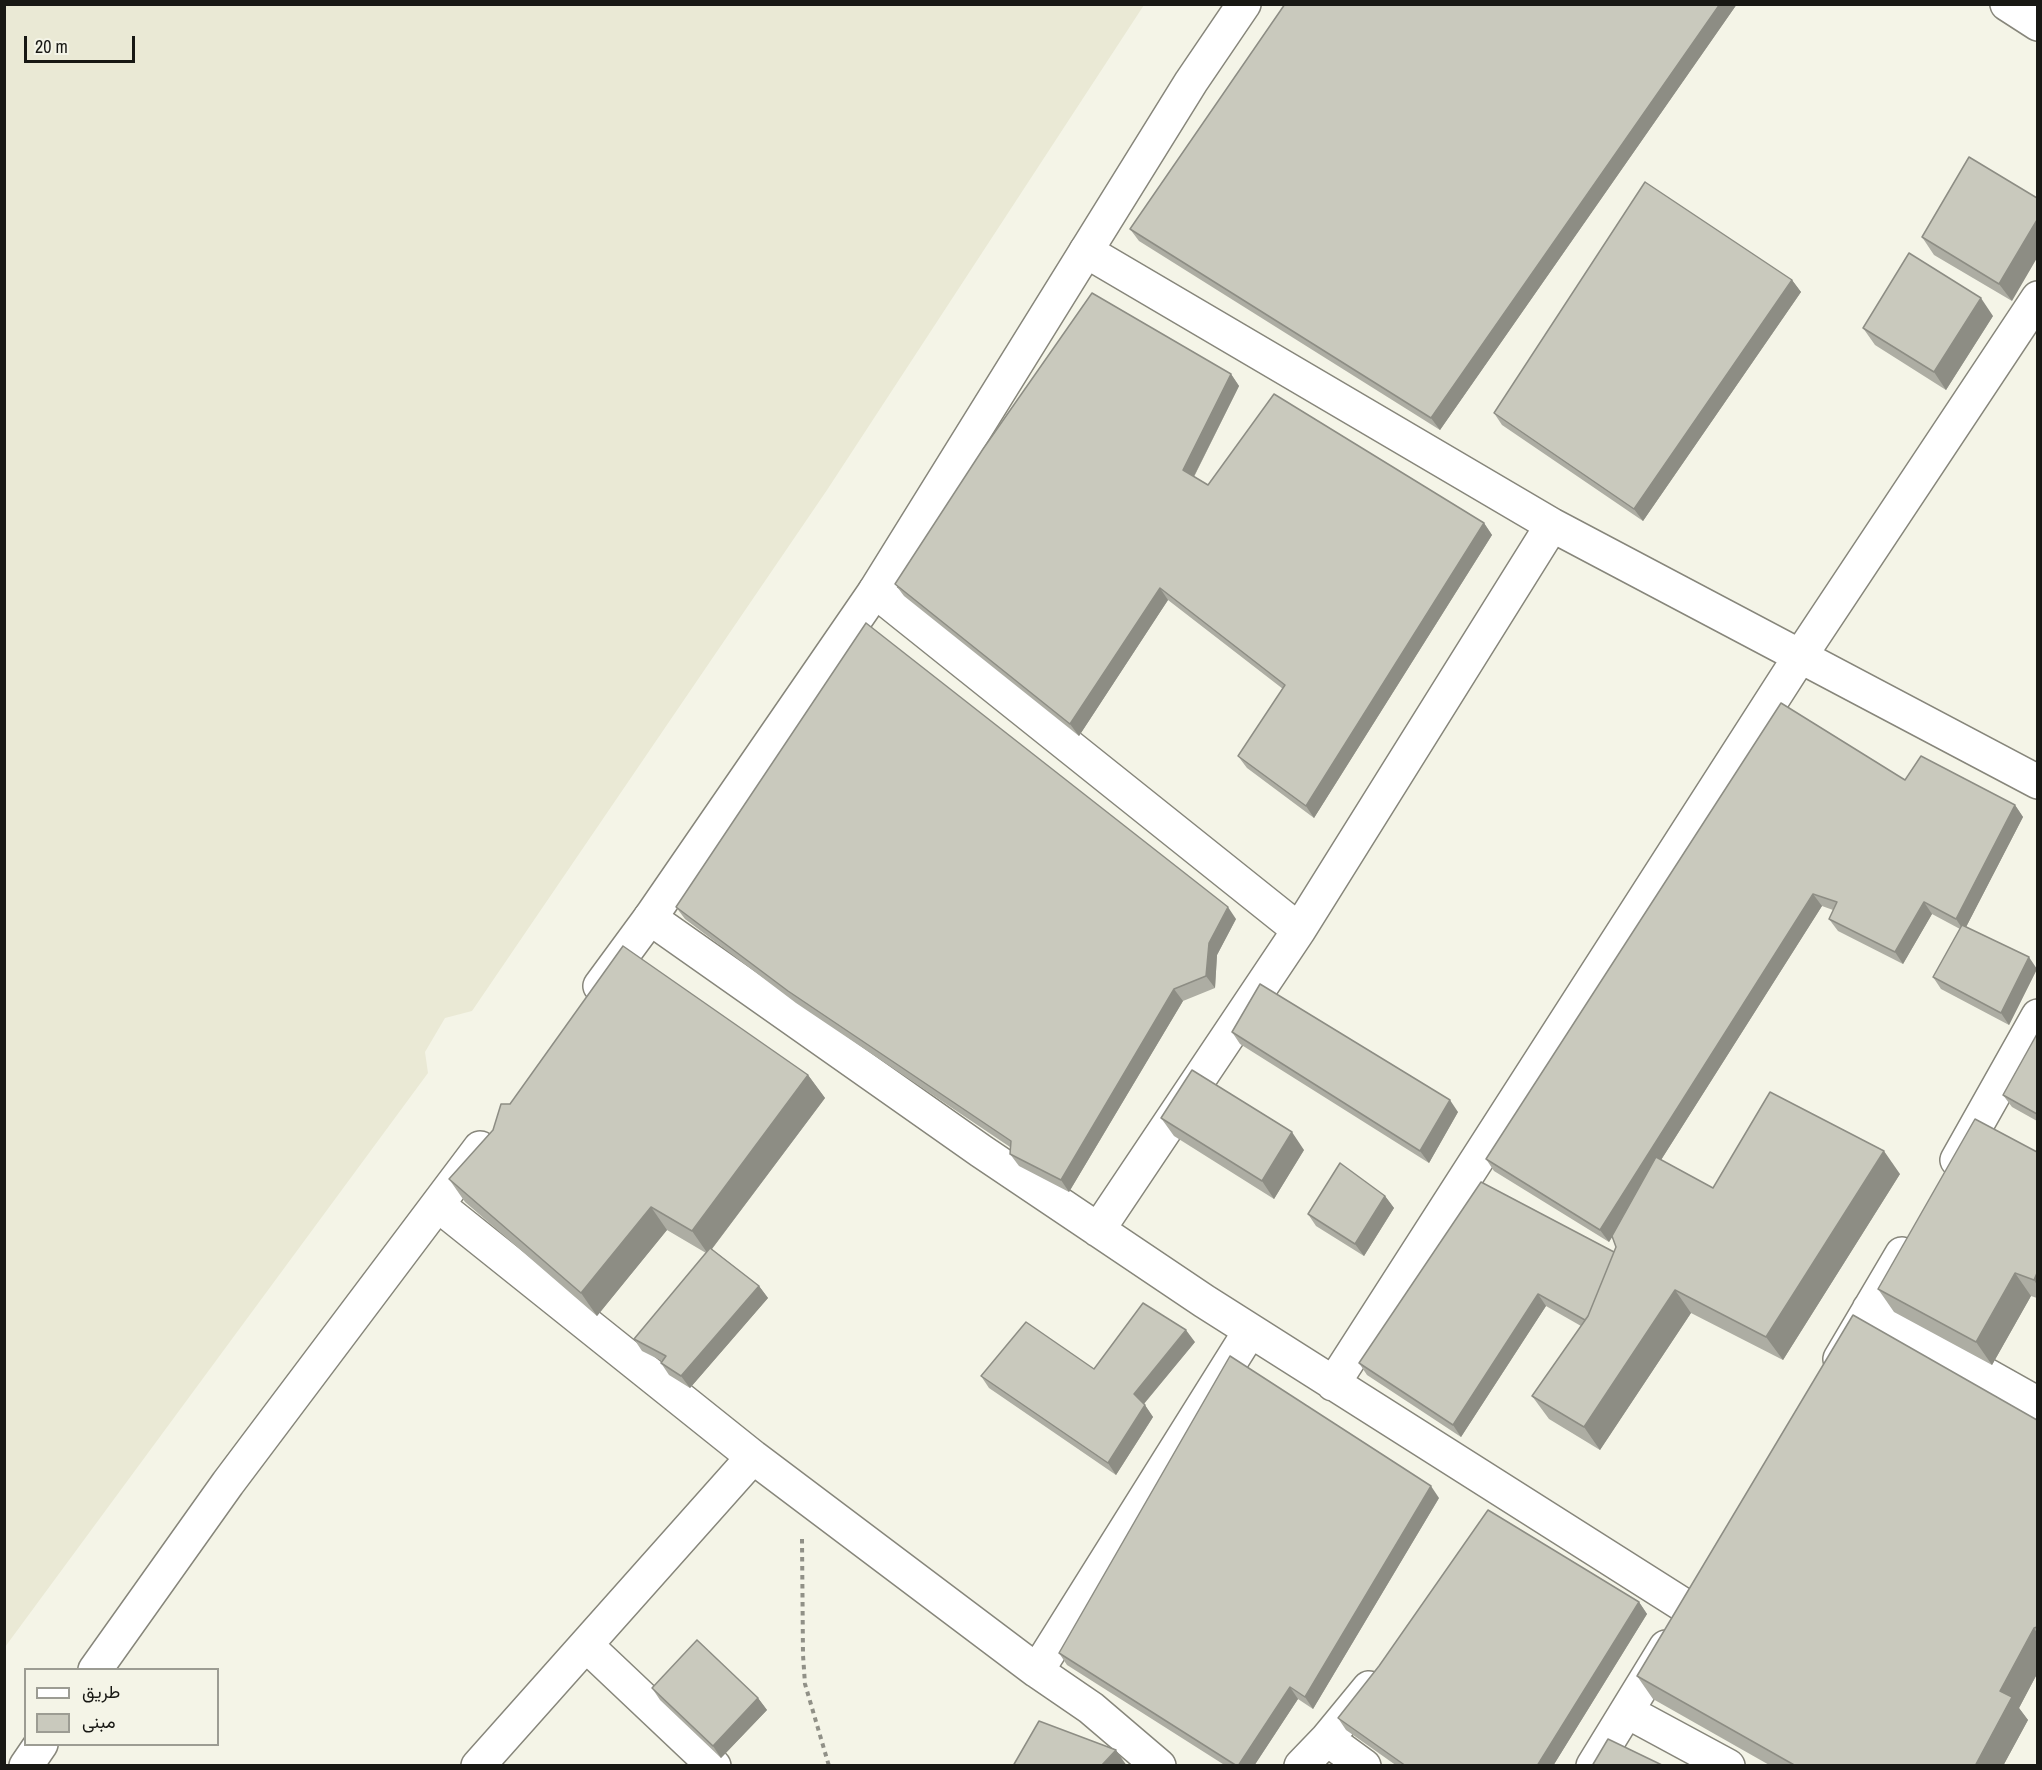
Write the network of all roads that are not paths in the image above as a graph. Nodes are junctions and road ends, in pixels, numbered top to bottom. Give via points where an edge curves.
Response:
1 (1244, 4) edge
2 (2007, 4) edge
3 (2037, 24) edge
4 (1086, 251) junction
5 (2037, 298) edge
6 (1552, 525) junction
7 (875, 591) junction
8 (1799, 658) junction
9 (2037, 782) edge
10 (650, 918) junction
11 (1299, 930) junction
12 (579, 1014) edge
13 (2037, 1016) edge
14 (495, 1129) edge
15 (1940, 1190) edge
16 (438, 1205) junction
17 (1916, 1229) edge
18 (1098, 1230) junction
19 (1869, 1309) junction
20 (1250, 1331) junction
21 (1333, 1384) junction
22 (1822, 1389) edge
23 (2037, 1404) edge
24 (753, 1457) junction
25 (1506, 1495) junction
26 (1487, 1522) edge
27 (1707, 1579) edge
28 (1689, 1608) junction
29 (586, 1646) junction
30 (1390, 1660) edge
31 (96, 1668) edge
32 (1037, 1671) junction
33 (1628, 1712) junction
34 (1327, 1739) junction
35 (40, 1746) edge
36 (26, 1766) edge
37 (477, 1766) edge
38 (714, 1766) edge
39 (1160, 1766) edge
40 (1301, 1766) edge
41 (1364, 1766) edge
42 (1593, 1766) edge
43 (1728, 1766) edge

1 - 4 street
2 - 3 street
4 - 6 street
4 - 7 street
5 - 8 street
6 - 8 street
6 - 11 street
7 - 10 street
7 - 11 street
8 - 9 street
8 - 21 street
10 - 12 street
10 - 18 street
11 - 18 street
13 - 15 street
14 - 16 street
16 - 24 street
16 - 31 street via 228,1483
17 - 19 street
18 - 20 street
19 - 22 street
19 - 23 street
20 - 21 street
20 - 32 street
21 - 25 street
24 - 29 street
24 - 32 street
25 - 26 street
25 - 28 street
27 - 28 street
28 - 33 street
29 - 37 street
29 - 38 street
30 - 34 street
32 - 39 street via 1091,1708
33 - 42 street
33 - 43 street
34 - 40 street
34 - 41 street
35 - 36 street

